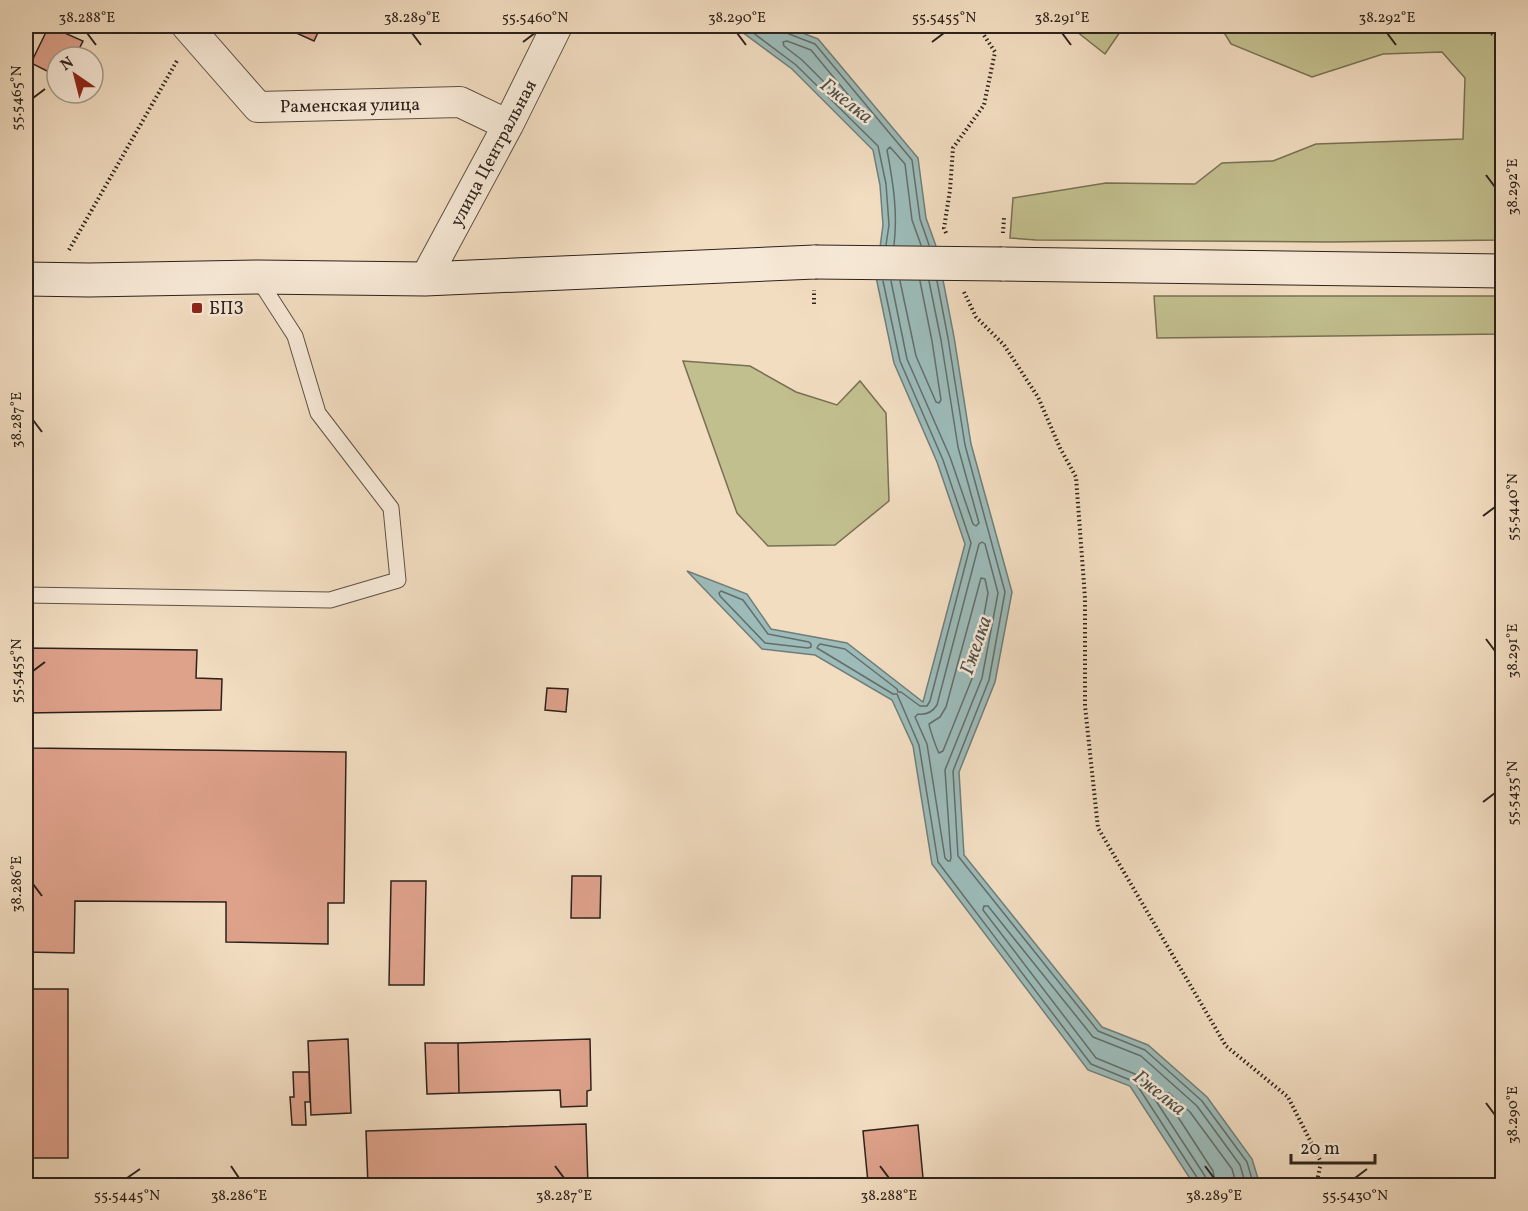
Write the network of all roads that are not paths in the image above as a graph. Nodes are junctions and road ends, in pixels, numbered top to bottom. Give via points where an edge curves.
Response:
1 (557, 26) edge
2 (190, 29) edge
3 (508, 125) junction
4 (1503, 271) edge
5 (257, 277) junction
6 (26, 279) edge
7 (425, 279) junction
8 (26, 595) edge

1 - 3 street, улица Центральная
2 - 3 street, Раменская улица via 258,106 460,102
3 - 7 street, улица Центральная
4 - 7 main road, bridge via 815,262
5 - 6 main road
5 - 7 main road
5 - 8 lane via 295,336 318,413 391,508 398,580 330,600

